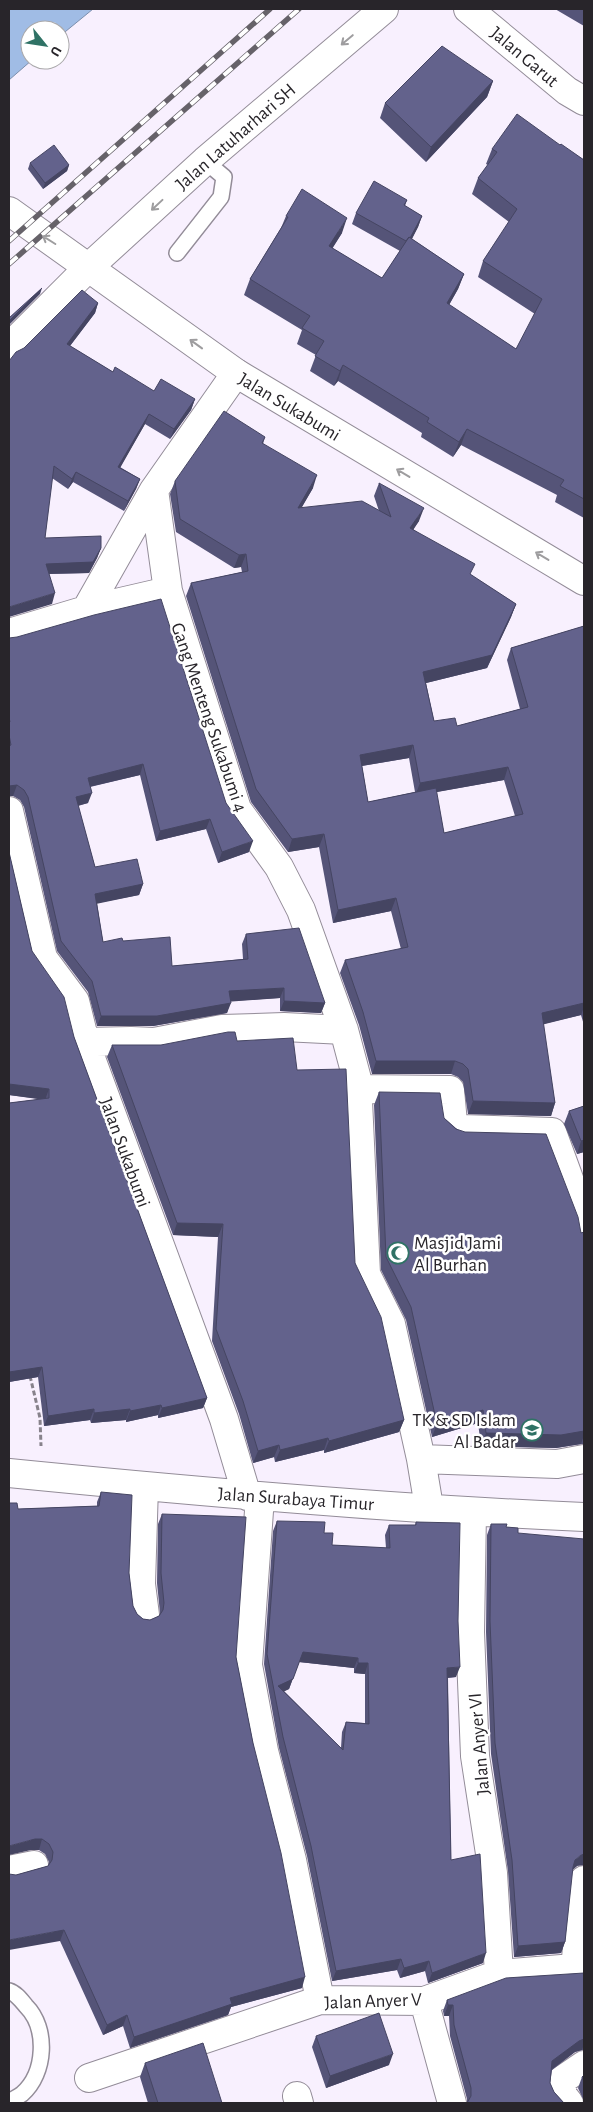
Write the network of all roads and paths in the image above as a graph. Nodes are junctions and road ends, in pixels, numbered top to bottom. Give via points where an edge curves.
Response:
1 (384, 9) edge
2 (468, 9) edge
3 (584, 101) edge
4 (205, 161) junction
5 (9, 211) edge
6 (177, 253) dead end
7 (89, 267) junction
8 (9, 347) edge
9 (236, 373) junction
10 (154, 490) junction
11 (584, 581) edge
12 (168, 591) junction
13 (86, 610) junction
14 (9, 634) edge
15 (9, 811) edge
16 (344, 1030) junction
17 (85, 1042) junction
18 (357, 1089) junction
19 (584, 1220) edge
20 (30, 1374) edge
21 (584, 1458) edge
22 (421, 1459) junction
23 (9, 1474) edge
24 (42, 1477) junction
25 (144, 1486) junction
26 (253, 1496) junction
27 (429, 1507) junction
28 (472, 1512) junction
29 (584, 1517) edge
30 (145, 1615) dead end
31 (584, 1880) edge
32 (580, 1968) edge
33 (499, 1974) junction
34 (9, 1991) edge
35 (320, 2000) junction
36 (424, 2001) junction
37 (584, 2065) edge
38 (90, 2078) dead end
39 (565, 2092) edge
40 (9, 2102) edge
41 (452, 2103) edge

1 -> 4 street, Jalan Latuharhari SH
2 - 3 street, Jalan Garut via 567,91
4 - 6 lane via 224,178 221,197
4 -> 7 street, Jalan Latuharhari SH
7 -> 5 street, Jalan Sukabumi
7 - 8 street, Jalan Latuharhari SH
9 -> 7 street, Jalan Sukabumi
9 - 10 street
11 -> 9 street, Jalan Sukabumi
10 - 12 street, Gang Menteng Sukabumi 4
10 - 13 street
12 - 13 street
12 - 16 street, Gang Menteng Sukabumi 4 via 237,809 279,867 301,910
13 - 14 street
15 - 17 street, Jalan Sukabumi via 43,958 75,1001
16 - 17 street via 284,1027 222,1029 154,1042
16 - 18 street, Gang Menteng Sukabumi 4
17 - 26 street, Jalan Sukabumi
18 - 19 street via 450,1090 453,1123 461,1129 552,1132
18 - 22 street, Gang Menteng Sukabumi 4 via 366,1274 391,1324
20 - 24 path via 40,1418
21 - 22 street via 557,1464
22 - 27 street, Gang Menteng Sukabumi 4
23 - 24 street, Jalan Surabaya Timur
24 - 25 street, Jalan Surabaya Timur
25 - 26 street, Jalan Surabaya Timur
25 - 30 street via 141,1584
26 - 27 street, Jalan Surabaya Timur
26 - 35 street via 248,1665
27 - 28 street, Jalan Surabaya Timur
28 - 29 street, Jalan Surabaya Timur
28 - 33 street, Jalan Anyer VI via 470,1632 475,1756 493,1873
31 - 32 street
32 - 33 street, Jalan Anyer V
33 - 36 street, Jalan Anyer V
34 - 40 lane via 14,1992 34,2013 43,2040 39,2069 23,2093
35 - 36 street, Jalan Anyer V
35 - 38 street, Jalan Anyer V
36 - 41 street
37 - 39 street

